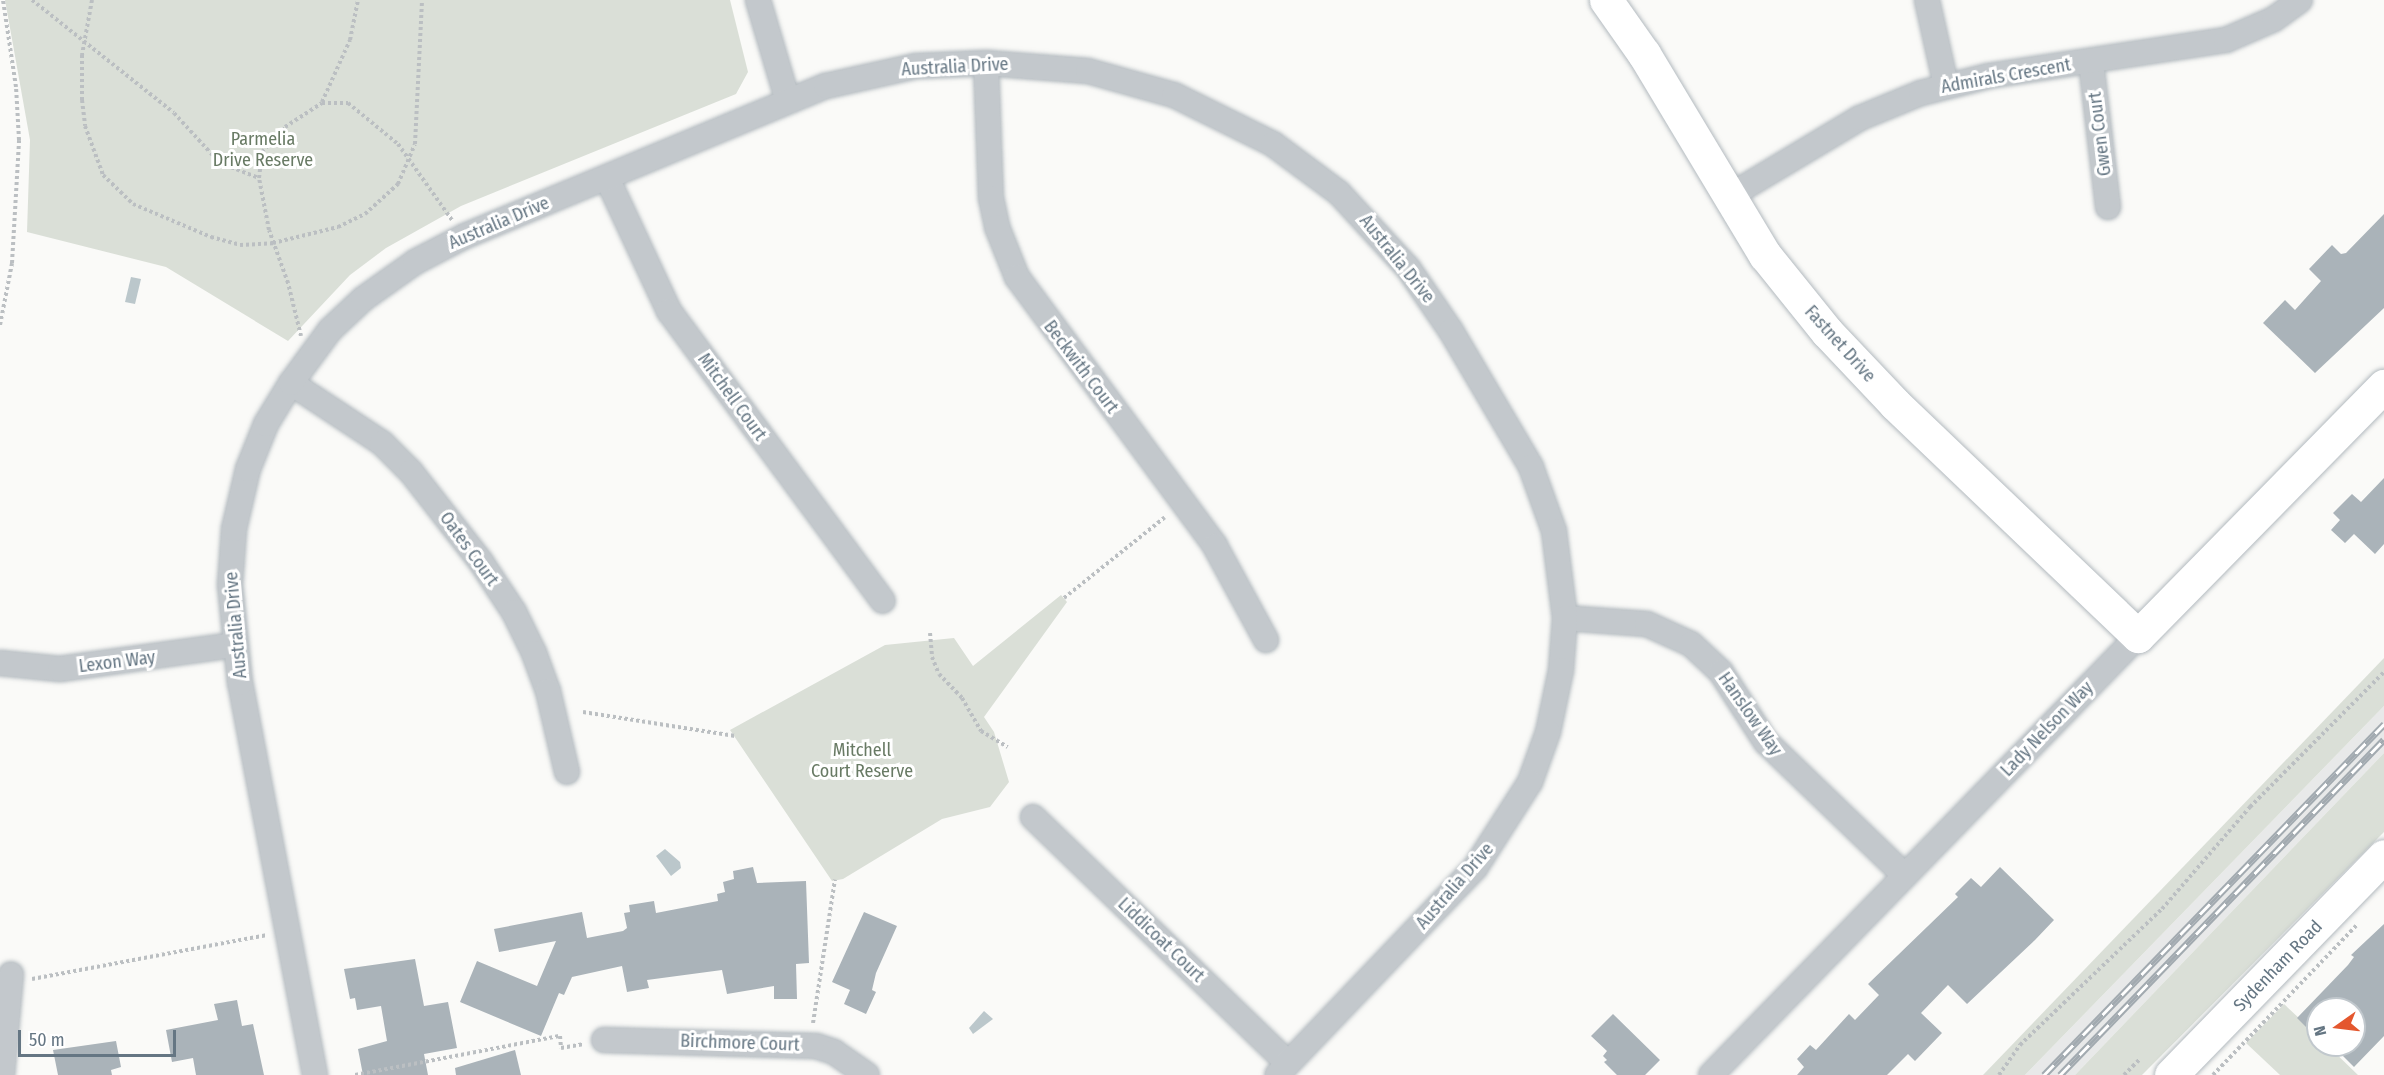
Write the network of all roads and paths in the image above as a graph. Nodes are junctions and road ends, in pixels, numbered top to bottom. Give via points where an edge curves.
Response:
1 (32, 0) edge
2 (92, 0) edge
3 (358, 0) edge
4 (422, 0) edge
5 (758, 0) edge
6 (1606, 0) edge
7 (1927, 0) edge
8 (2300, 0) edge
9 (2, 1) edge
10 (0, 8) edge
11 (86, 42) junction
12 (2091, 62) junction
13 (986, 63) junction
14 (1946, 85) junction
15 (788, 100) junction
16 (322, 103) junction
17 (410, 158) junction
18 (259, 178) junction
19 (607, 178) junction
20 (1728, 197) junction
21 (2108, 207) dead end
22 (460, 239) junction
23 (273, 243) junction
24 (0, 325) edge
25 (303, 341) dead end
26 (291, 383) junction
27 (2384, 386) edge
28 (1165, 518) dead end
29 (1064, 598) dead end
30 (883, 602) dead end
31 (1565, 618) junction
32 (930, 633) dead end
33 (2138, 636) junction
34 (1266, 640) dead end
35 (234, 645) junction
36 (0, 663) edge
37 (2384, 672) edge
38 (583, 712) dead end
39 (735, 736) dead end
40 (1008, 747) dead end
41 (567, 772) dead end
42 (1033, 817) dead end
43 (2384, 856) edge
44 (1904, 875) junction
45 (835, 880) dead end
46 (2360, 923) dead end
47 (288, 931) junction
48 (10, 979) joint
49 (813, 1023) dead end
50 (604, 1040) joint
51 (2140, 1059) dead end
52 (1282, 1069) edge
53 (2, 1075) edge
54 (315, 1075) edge
55 (355, 1075) edge
56 (867, 1075) edge
57 (1711, 1075) edge
58 (1999, 1075) edge
59 (2124, 1075) edge
60 (2171, 1075) edge
61 (2213, 1075) edge

1 - 11 path
2 - 11 path
3 - 16 path via 350,40
4 - 17 path via 415,144
5 - 15 street
6 - 20 street, Fastnet Drive via 1644,54
7 - 14 street
8 - 12 street, Admirals Crescent via 2266,23 2226,40
9 - 10 path
9 - 24 path via 16,87 19,140 12,264
11 - 18 path via 174,113 220,163
11 - 23 path via 82,55 85,126 103,175 116,190 151,213 211,237 240,245
12 - 14 street, Admirals Crescent
12 - 21 street, Gwen Court
13 - 15 street, Australia Drive via 884,72
13 - 31 street, Australia Drive via 1088,72 1174,95 1273,144 1360,213 1430,298 1531,467 1554,531
13 - 34 street, Beckwith Court via 991,198 997,227 1017,277 1215,546
14 - 20 street, Admirals Crescent via 1860,118
15 - 19 street, Australia Drive
16 - 17 path via 339,101 362,111
16 - 18 path via 266,145 260,158
17 - 22 path via 440,207 444,205
17 - 23 path via 398,184 365,214 338,227
18 - 23 path
19 - 22 street, Australia Drive
19 - 30 street, Mitchell Court via 669,311
20 - 33 street, Fastnet Drive via 1765,255 1827,332 1895,404
22 - 26 street, Australia Drive via 415,262 363,299 330,330
23 - 25 path
26 - 35 street, Australia Drive via 257,446 236,520 230,585
26 - 41 street, Oates Court via 382,443 411,472 481,562 514,612 534,653
27 - 33 street, Lady Nelson Way
28 - 29 path
31 - 44 street, Hanslow Way via 1647,624 1691,644 1721,672 1766,742
31 - 52 street, Australia Drive via 1562,670 1548,732 1530,782 1502,831 1462,883
32 - 40 path via 932,657 939,674 962,698 981,731
33 - 44 street, Lady Nelson Way
35 - 36 street, Lexon Way via 60,669
35 - 47 street, Australia Drive
37 - 58 path via 2250,807 2162,909 2020,1045
38 - 39 path
42 - 52 street, Liddicoat Court
43 - 60 street, Sydenham Road
44 - 57 street, Lady Nelson Way
45 - 49 path
46 - 61 path
47 - 48 path
47 - 54 street, Australia Drive
48 - 53 street
50 - 55 path via 561,1048 560,1036
50 - 56 street, Birchmore Court via 816,1046 834,1052
51 - 59 path

